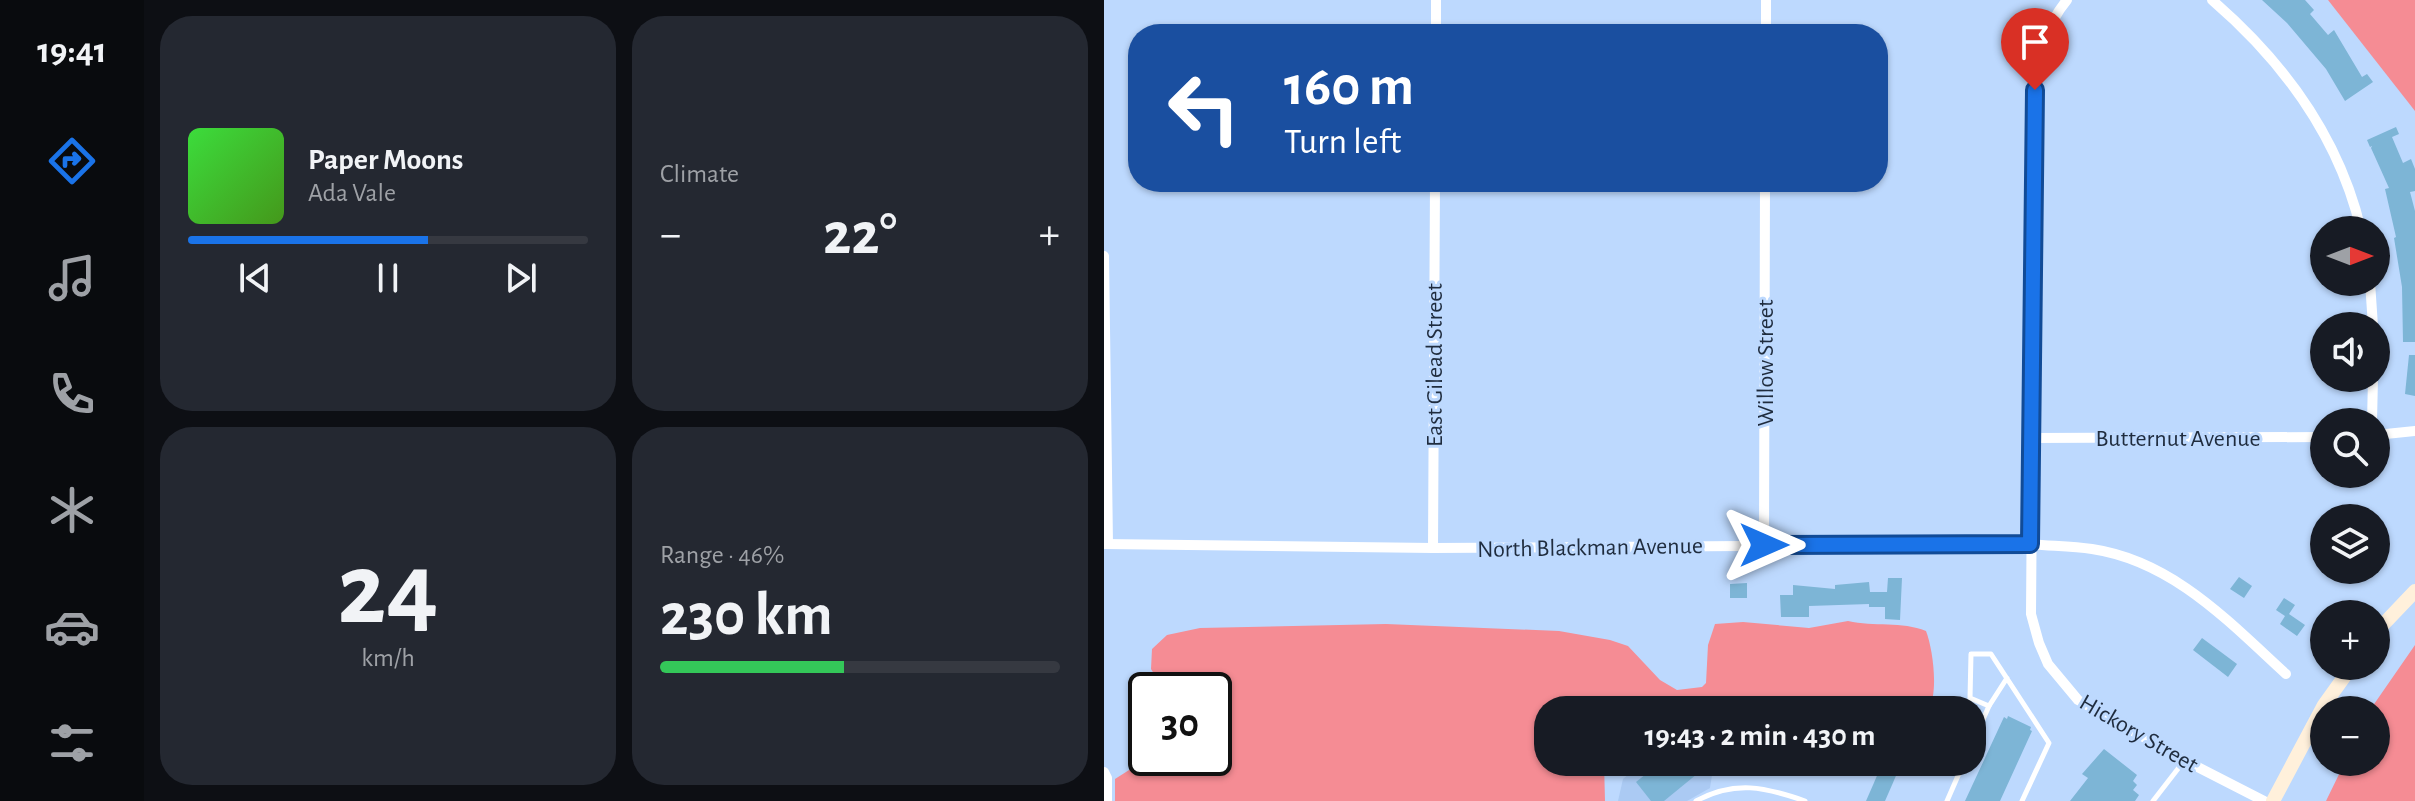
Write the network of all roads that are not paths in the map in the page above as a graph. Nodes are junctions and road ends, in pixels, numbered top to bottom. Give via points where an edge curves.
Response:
1 (1436, 0) edge
2 (1766, 0) edge
3 (2067, 0) edge
4 (2212, 0) edge
5 (1436, 24) edge
6 (1766, 24) edge
7 (1435, 192) edge
8 (1765, 192) edge
9 (2358, 216) edge
10 (1104, 256) edge
11 (2415, 431) edge
12 (2390, 434) edge
13 (2310, 437) edge
14 (2032, 438) junction
15 (1106, 544) edge
16 (2030, 544) junction
17 (1764, 545) junction
18 (1433, 548) junction
19 (2415, 591) edge
20 (2390, 617) edge
21 (2286, 674) dead end
22 (2007, 678) junction
23 (2342, 680) edge
24 (1989, 706) junction
25 (1986, 713) edge
26 (2184, 760) junction
27 (1104, 772) edge
28 (1958, 776) edge
29 (1795, 799) edge
30 (2156, 799) edge
31 (1107, 801) edge
32 (1696, 801) edge
33 (1805, 801) edge
34 (1947, 801) edge
35 (2022, 801) edge
36 (2264, 801) edge
37 (2273, 801) edge

1 - 5 street
2 - 6 street
3 - 14 street via 2041,47 2035,90
4 - 9 street via 2257,40 2307,103 2336,155
7 - 18 street, East Gilead Street
8 - 17 street, Willow Street
10 - 15 street
11 - 12 street
13 - 14 street, Butternut Avenue
14 - 16 street, Hickory Street
15 - 18 street, North Blackman Avenue
16 - 17 street, North Blackman Avenue
16 - 21 street, North Blackman Avenue via 2094,549 2168,575 2206,601
16 - 26 street, Hickory Street via 2031,614 2048,664 2078,700
17 - 18 street, North Blackman Avenue
19 - 20 main road
22 - 24 lane
22 - 24 lane via 1991,654 1971,654 1970,698
22 - 35 lane via 2049,743
23 - 37 main road
24 - 25 lane
26 - 30 lane
26 - 36 street, Hickory Street
27 - 31 street
28 - 34 lane
29 - 32 lane via 1765,788 1728,787
29 - 33 lane

